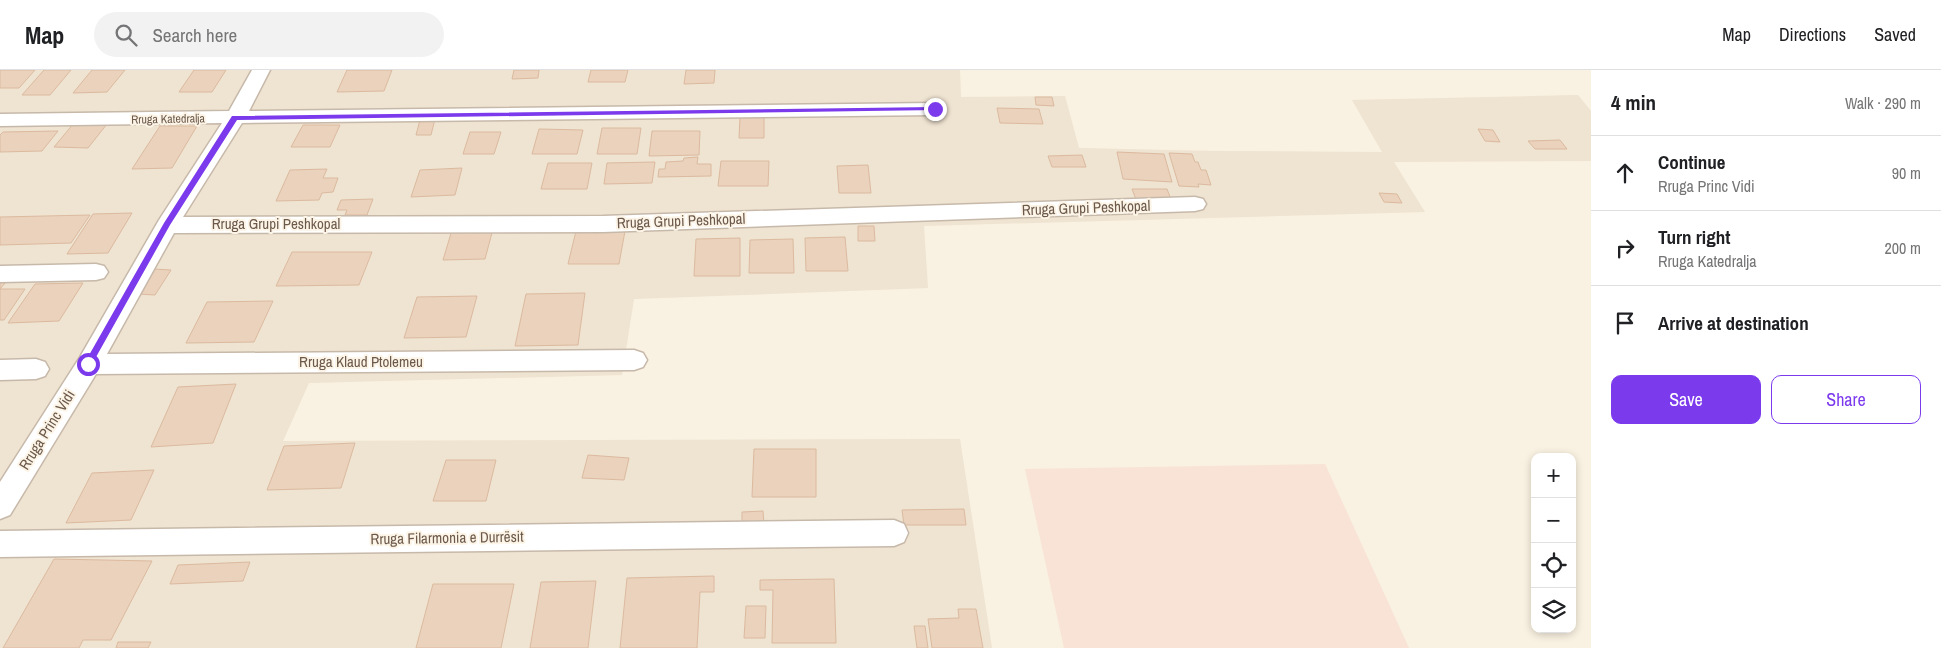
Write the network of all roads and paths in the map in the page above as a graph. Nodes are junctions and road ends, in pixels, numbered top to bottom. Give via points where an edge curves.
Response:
1 (261, 70) edge
2 (935, 109) dead end
3 (235, 118) junction
4 (0, 120) edge
5 (1194, 204) dead end
6 (167, 224) junction
7 (96, 272) dead end
8 (0, 274) edge
9 (634, 360) dead end
10 (88, 364) junction
11 (36, 369) dead end
12 (0, 370) edge
13 (0, 506) edge
14 (894, 533) dead end
15 (0, 544) edge

1 - 3 street, Rruga Princ Vidi
2 - 3 street, Rruga Katedralja
3 - 4 street, Rruga Katedralja
3 - 6 street, Rruga Princ Vidi
5 - 6 street, Rruga Grupi Peshkopal via 603,224
6 - 10 street, Rruga Princ Vidi
7 - 8 street
9 - 10 street, Rruga Klaud Ptolemeu
10 - 13 street, Rruga Princ Vidi
11 - 12 street
14 - 15 street, Rruga Filarmonia e Durrësit

